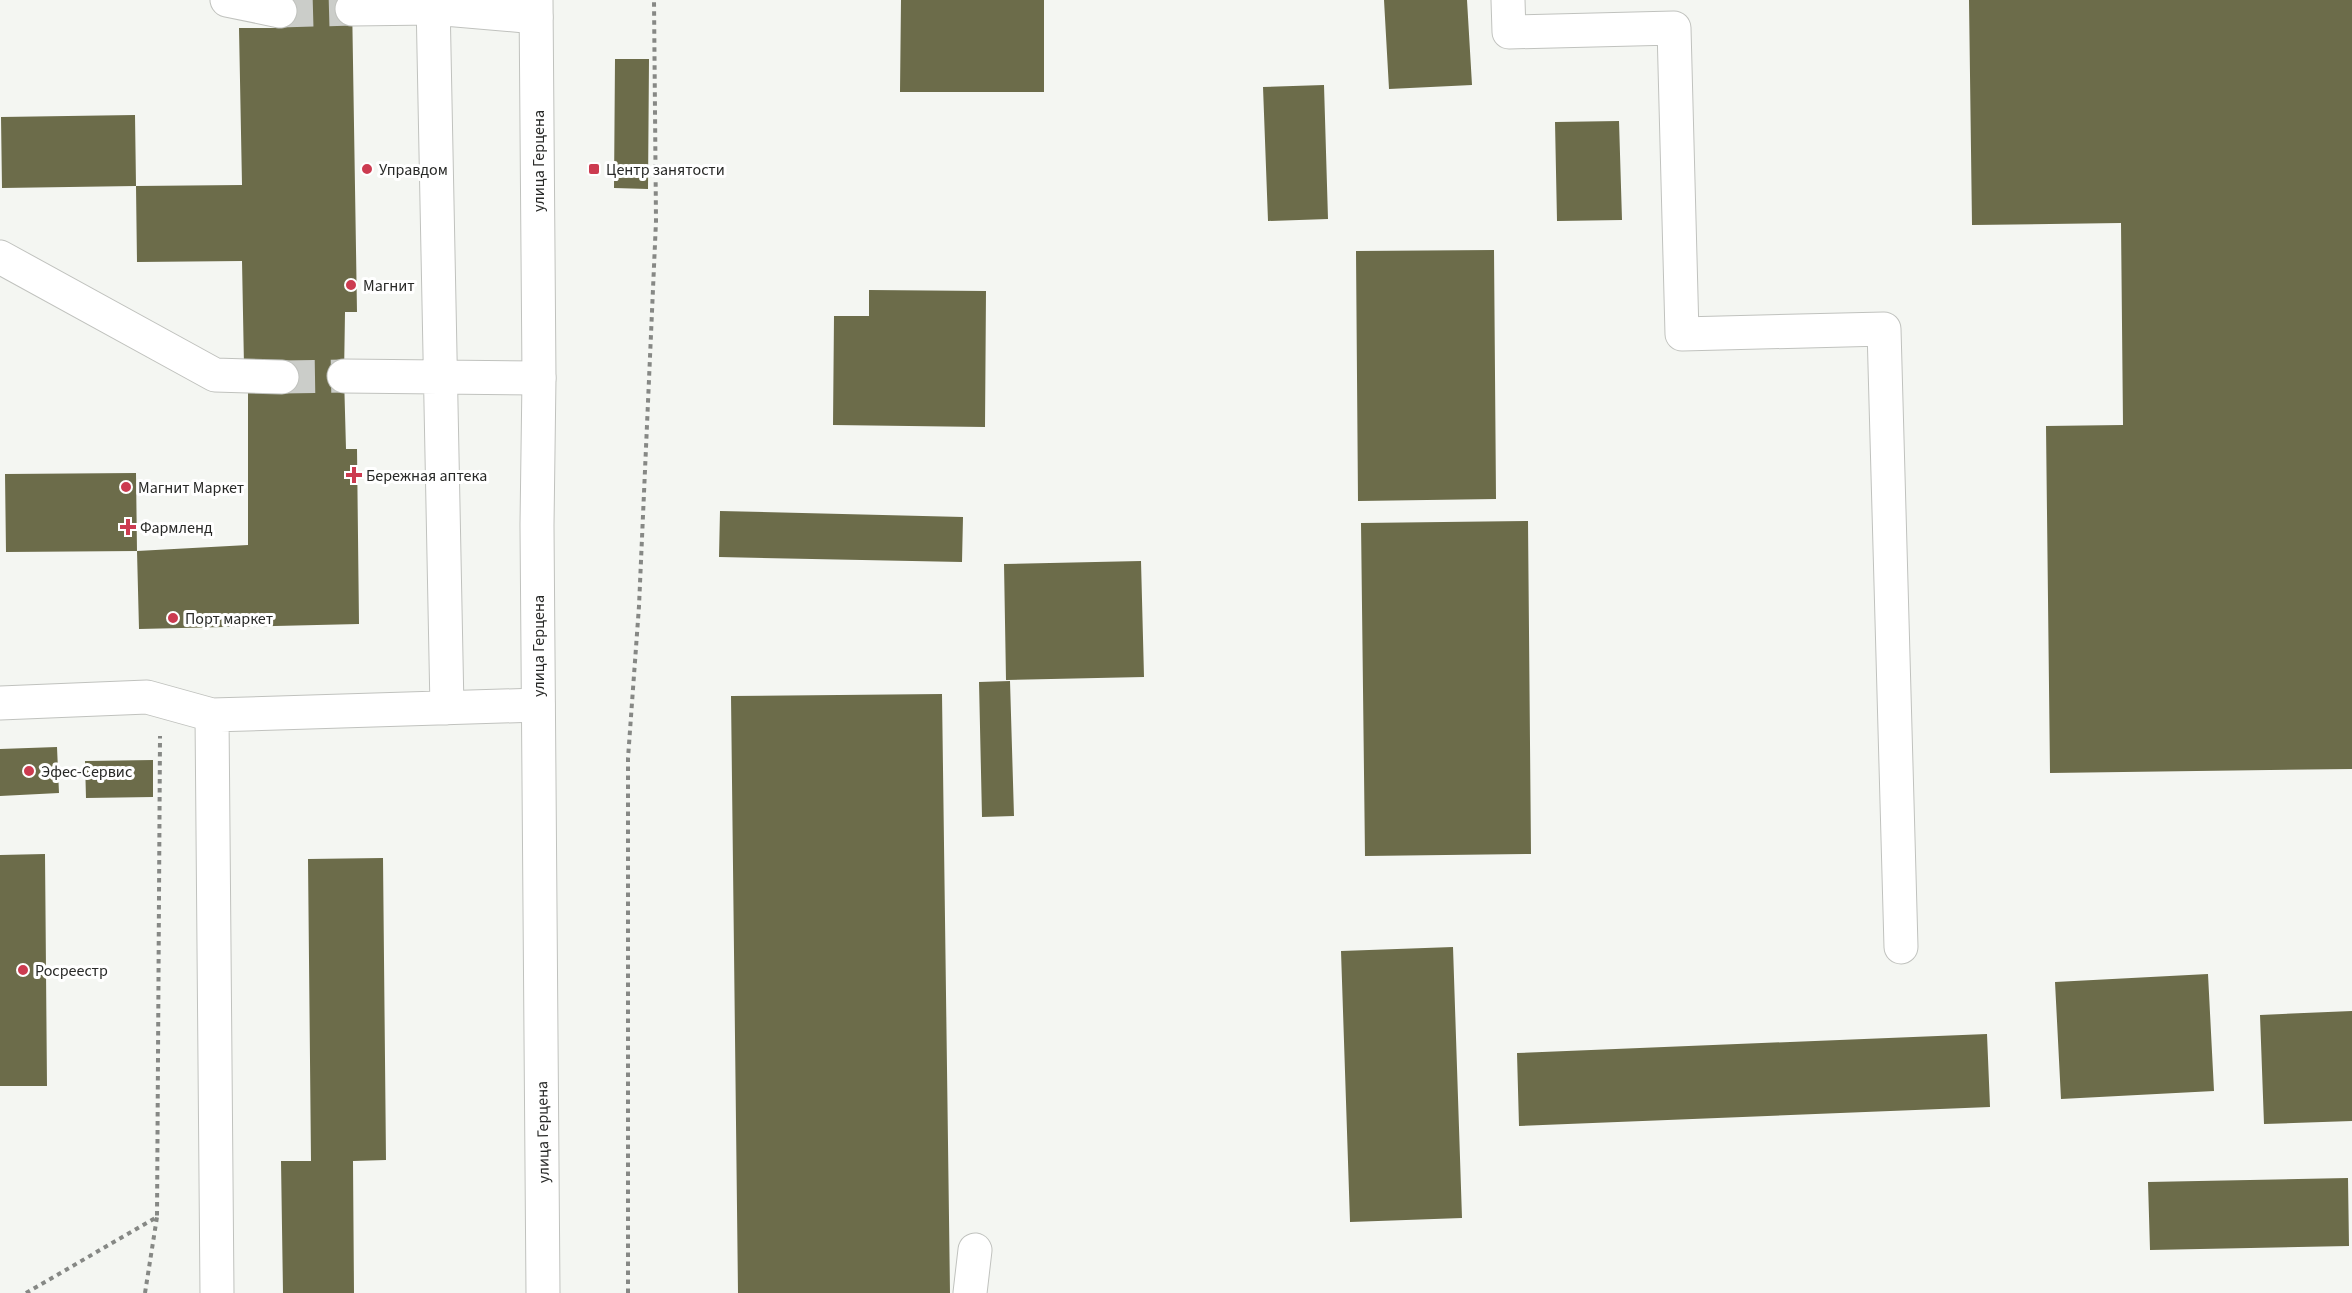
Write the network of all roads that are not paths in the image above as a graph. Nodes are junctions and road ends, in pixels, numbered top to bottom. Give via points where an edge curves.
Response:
1 (227, 0) edge
2 (1508, 0) edge
3 (433, 4) edge
4 (536, 8) edge
5 (352, 9) tunnel mouth
6 (280, 11) tunnel mouth
7 (0, 256) edge
8 (344, 376) tunnel mouth
9 (282, 377) tunnel mouth
10 (440, 377) junction
11 (539, 378) junction
12 (0, 703) edge
13 (538, 705) junction
14 (447, 708) junction
15 (212, 716) junction
16 (1901, 947) dead end
17 (975, 1250) dead end
18 (217, 1293) edge
19 (543, 1293) edge
20 (970, 1293) edge

1 - 6 main road
2 - 16 main road via 1509,32 1674,28 1682,334 1884,329
3 - 4 main road
3 - 5 main road
3 - 10 main road
4 - 11 main road, улица Герцена
7 - 9 main road via 215,375
8 - 10 main road
10 - 11 main road
10 - 14 main road
11 - 13 main road, улица Герцена
12 - 15 main road via 147,697
13 - 14 main road
13 - 19 main road, улица Герцена
14 - 15 main road
15 - 18 main road
17 - 20 main road

